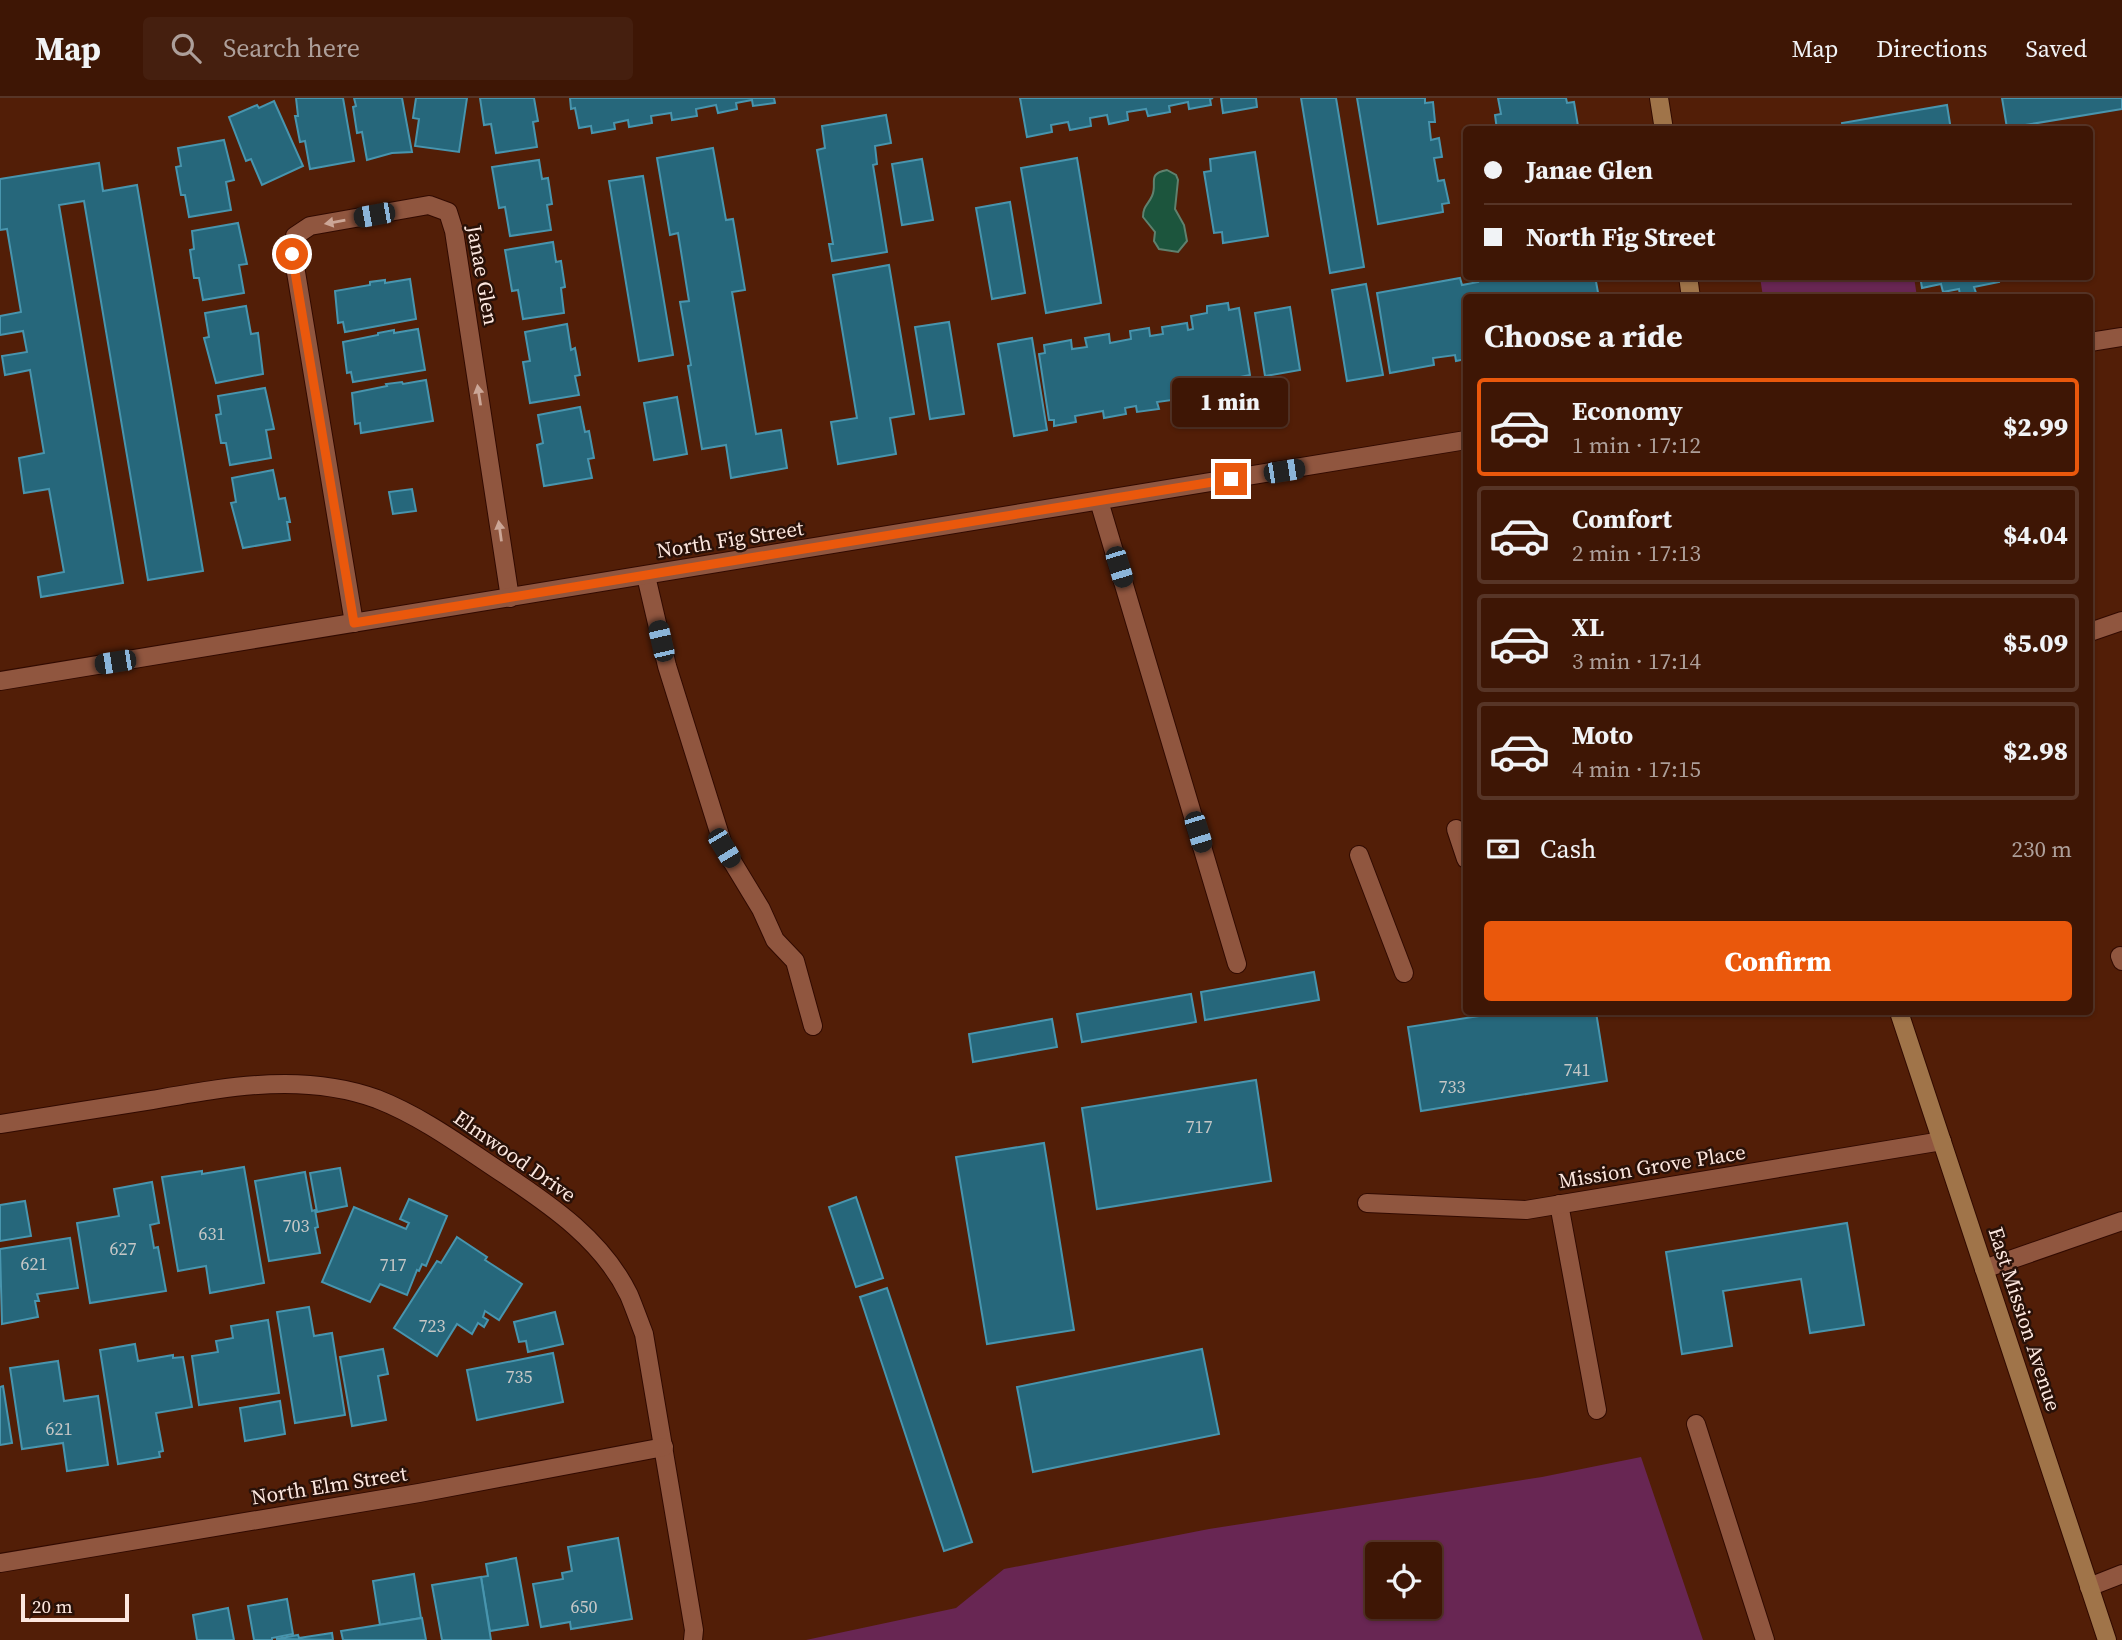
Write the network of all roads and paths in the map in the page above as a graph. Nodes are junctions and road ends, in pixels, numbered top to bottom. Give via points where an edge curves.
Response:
1 (1659, 98) edge
2 (1663, 126) edge
3 (2122, 337) edge
4 (2093, 342) edge
5 (1463, 440) edge
6 (1099, 501) junction
7 (646, 576) junction
8 (510, 598) junction
9 (2122, 621) edge
10 (354, 623) junction
11 (2093, 631) edge
12 (0, 681) edge
13 (1455, 829) dead end
14 (1463, 851) edge
15 (1359, 855) dead end
16 (1237, 964) dead end
17 (1404, 973) dead end
18 (1900, 1015) edge
19 (813, 1026) dead end
20 (0, 1124) edge
21 (1942, 1141) junction
22 (1367, 1203) dead end
23 (1559, 1204) junction
24 (2122, 1221) edge
25 (1984, 1269) junction
26 (1597, 1410) dead end
27 (1696, 1424) dead end
28 (664, 1447) junction
29 (0, 1563) edge
30 (2122, 1574) edge
31 (2089, 1587) junction
32 (693, 1640) edge
33 (1765, 1640) edge
34 (2107, 1640) edge

1 - 2 main road
3 - 4 street
5 - 6 street, North Fig Street
6 - 7 street, North Fig Street
6 - 16 street
7 - 8 street, North Fig Street
7 - 19 street via 667,666 724,848 775,940 795,961
8 - 10 street, North Fig Street
8 -> 10 street, Janae Glen via 454,230 448,212 429,205 310,226 295,236 292,254
9 - 11 street
10 - 12 street, North Fig Street
13 - 14 street
15 - 17 street
18 - 21 main road, East Mission Avenue
20 - 28 street, Elmwood Drive via 246,1084 291,1083 348,1091 405,1112 554,1207 609,1264 628,1293 644,1334
21 - 23 street, Mission Grove Place
21 - 25 main road, East Mission Avenue
22 - 23 street, Mission Grove Place via 1526,1210
23 - 26 street
24 - 25 street
25 - 31 main road, East Mission Avenue
27 - 33 street
28 - 29 street, North Elm Street
28 - 32 street, Elmwood Drive
30 - 31 street
31 - 34 main road, East Mission Avenue

